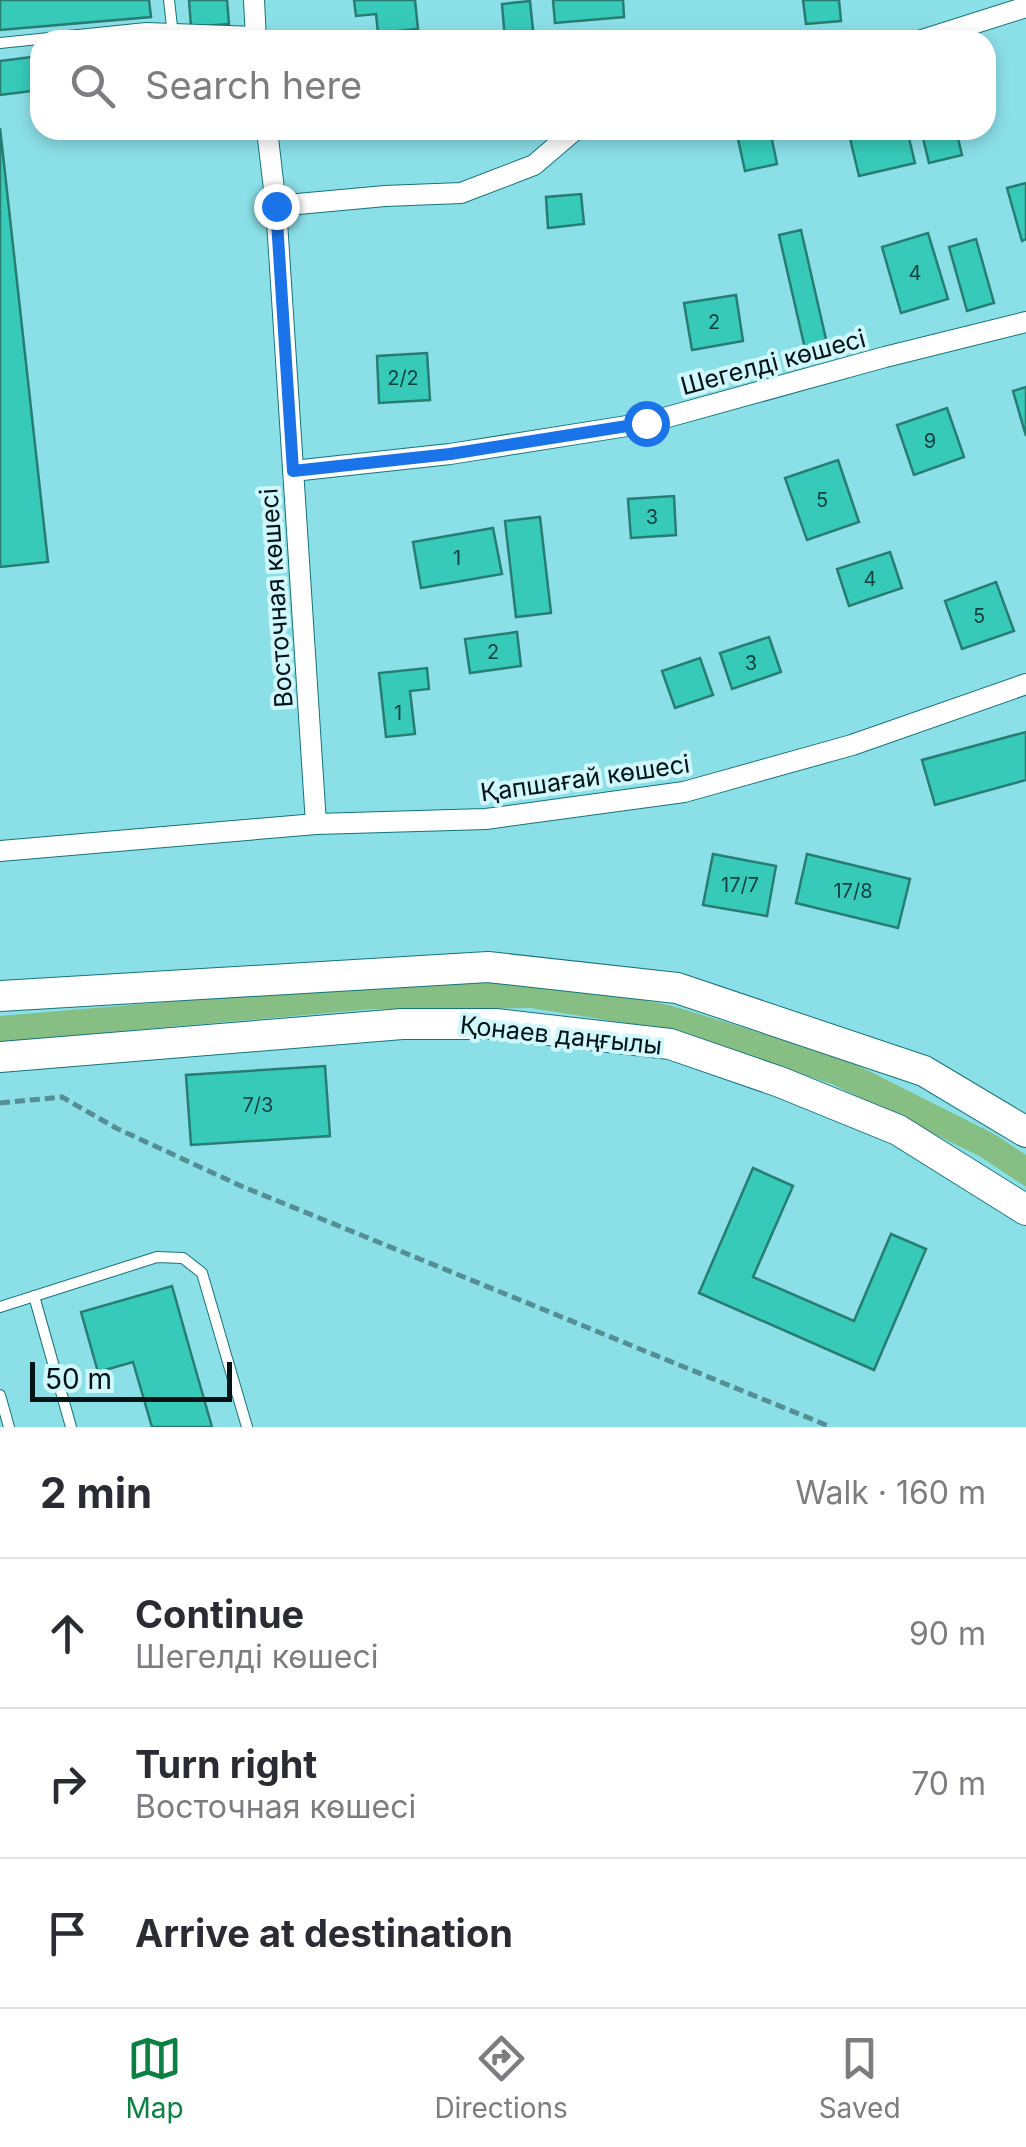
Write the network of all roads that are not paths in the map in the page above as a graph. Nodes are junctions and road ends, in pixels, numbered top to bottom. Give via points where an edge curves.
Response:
1 (169, 0) edge
2 (254, 0) edge
3 (1026, 7) edge
4 (172, 27) junction
5 (127, 30) edge
6 (200, 30) edge
7 (256, 30) edge
8 (954, 30) edge
9 (30, 40) edge
10 (0, 43) edge
11 (268, 140) edge
12 (563, 140) edge
13 (276, 206) junction
14 (1026, 322) edge
15 (293, 471) junction
16 (1026, 684) edge
17 (316, 824) junction
18 (0, 851) edge
19 (0, 996) edge
20 (0, 1057) edge
21 (1026, 1132) edge
22 (1026, 1210) edge
23 (34, 1296) junction
24 (0, 1307) edge
25 (0, 1395) edge
26 (9, 1427) edge
27 (71, 1427) edge
28 (247, 1427) edge

1 - 4 lane
2 - 7 street
3 - 8 street
4 - 5 lane
4 - 6 lane
9 - 10 lane
11 - 13 street, Восточная көшесі
12 - 13 street via 534,165 461,192
13 - 15 street, Восточная көшесі
14 - 15 street, Шегелді көшесі via 646,423
15 - 17 street, Восточная көшесі
16 - 17 street, Қапшағай көшесі via 684,792 486,820
17 - 18 street, Қапшағай көшесі
19 - 21 main road via 488,967 677,988 924,1071
20 - 22 main road, Қонаев даңғылы via 402,1024 496,1024 670,1044 898,1130
23 - 24 lane
23 - 27 lane
23 - 28 lane via 158,1257 183,1258 202,1273
25 - 26 lane

